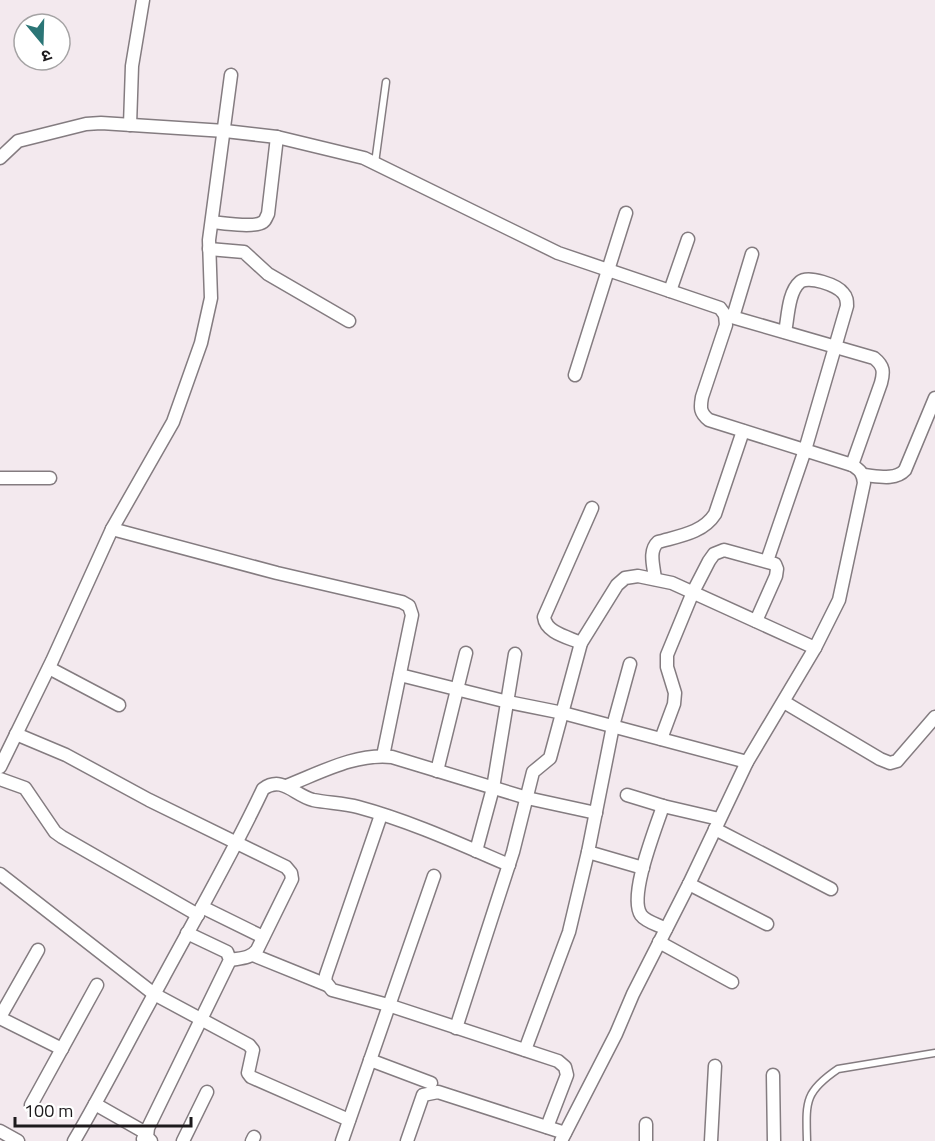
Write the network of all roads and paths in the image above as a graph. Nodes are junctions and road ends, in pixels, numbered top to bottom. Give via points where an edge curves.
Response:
1 (143, 0) edge
2 (231, 75) dead end
3 (386, 82) dead end
4 (130, 125) junction
5 (225, 130) junction
6 (277, 137) junction
7 (0, 158) edge
8 (375, 163) junction
9 (626, 213) dead end
10 (212, 222) junction
11 (688, 239) dead end
12 (209, 249) junction
13 (752, 254) dead end
14 (606, 270) junction
15 (670, 291) junction
16 (729, 316) junction
17 (349, 321) dead end
18 (785, 332) junction
19 (835, 346) junction
20 (575, 375) dead end
21 (935, 398) edge
22 (743, 431) junction
23 (805, 450) junction
24 (852, 465) junction
25 (863, 475) junction
26 (0, 478) edge
27 (50, 478) dead end
28 (592, 508) dead end
29 (112, 529) junction
30 (767, 561) junction
31 (655, 579) junction
32 (693, 592) junction
33 (756, 621) junction
34 (581, 643) junction
35 (815, 648) junction
36 (466, 653) dead end
37 (515, 654) dead end
38 (630, 664) dead end
39 (49, 668) junction
40 (400, 675) junction
41 (456, 689) junction
42 (508, 702) junction
43 (784, 702) junction
44 (119, 705) dead end
45 (563, 713) junction
46 (935, 717) edge
47 (613, 726) junction
48 (16, 734) junction
49 (661, 739) junction
50 (383, 756) junction
51 (747, 762) junction
52 (0, 767) edge
53 (437, 771) junction
54 (0, 779) edge
55 (286, 786) junction
56 (493, 788) junction
57 (627, 795) dead end
58 (526, 798) junction
59 (663, 806) junction
60 (596, 813) junction
61 (381, 814) junction
62 (717, 824) junction
63 (238, 843) junction
64 (476, 851) junction
65 (588, 852) junction
66 (509, 865) junction
67 (643, 868) junction
68 (0, 874) edge
69 (434, 876) dead end
70 (689, 884) junction
71 (831, 889) dead end
72 (200, 911) junction
73 (767, 924) dead end
74 (666, 929) junction
75 (187, 933) junction
76 (263, 937) junction
77 (659, 942) junction
78 (38, 950) dead end
79 (253, 955) junction
80 (230, 960) junction
81 (732, 982) dead end
82 (97, 985) dead end
83 (327, 986) junction
84 (154, 994) junction
85 (388, 1005) junction
86 (0, 1018) edge
87 (201, 1019) junction
88 (456, 1028) junction
89 (62, 1049) junction
90 (525, 1050) junction
91 (935, 1053) edge
92 (370, 1060) junction
93 (715, 1066) dead end
94 (773, 1075) dead end
95 (431, 1083) dead end
96 (207, 1092) dead end
97 (95, 1104) junction
98 (31, 1105) dead end
99 (350, 1120) junction
100 (646, 1124) dead end
101 (547, 1127) junction
102 (0, 1131) edge
103 (563, 1137) edge
104 (147, 1138) edge
105 (18, 1141) edge
106 (74, 1141) edge
107 (183, 1141) edge
108 (342, 1141) edge
109 (407, 1141) edge
110 (646, 1141) edge
111 (711, 1141) edge
112 (774, 1141) edge
113 (807, 1141) edge

1 - 4 street via 132,66
2 - 5 street
3 - 8 lane
4 - 5 street
4 - 7 street via 86,124 18,141
5 - 6 street
5 - 10 street
6 - 8 street
6 - 10 street via 265,221
8 - 14 street via 558,253
9 - 14 street
10 - 12 street
11 - 15 street
12 - 17 street via 244,252 268,274
12 - 29 street via 211,298 201,343 173,422
13 - 16 street
14 - 15 street
14 - 20 street
15 - 16 street via 720,308
16 - 18 street
16 - 22 street via 700,408 709,420
18 - 19 street
18 - 19 street via 797,284 812,279 836,288 847,298
19 - 23 street
19 - 24 street via 874,358 882,364 884,373
21 - 25 street via 901,475
22 - 23 street
22 - 31 street via 709,523 653,546
23 - 24 street
23 - 30 street
24 - 25 street
25 - 35 street via 839,600
26 - 27 street
28 - 34 street via 544,617 550,630
29 - 39 street
29 - 40 street via 402,602 409,606 412,615
30 - 32 street via 724,550 714,554
30 - 33 street via 775,564 776,576
31 - 32 street
31 - 34 street via 625,578 616,585
32 - 33 street
32 - 49 street via 667,655 675,693
33 - 35 street
34 - 45 street
35 - 43 street
36 - 41 street
37 - 42 street
38 - 47 street
39 - 44 street
39 - 48 street
40 - 41 street
40 - 50 street
41 - 42 street
41 - 53 street
42 - 45 street
42 - 56 street
43 - 46 street via 890,763 897,761
43 - 51 street
45 - 47 street
45 - 58 street via 550,758 533,772
47 - 49 street
47 - 60 street
48 - 52 street
48 - 63 street via 66,755
49 - 51 street
50 - 53 street
50 - 55 street via 344,763
51 - 62 street
53 - 56 street
54 - 72 street via 25,788 62,837
55 - 61 street via 311,799
55 - 63 street via 270,784 263,789
56 - 58 street
56 - 64 street
57 - 59 street
58 - 60 street
58 - 66 street
59 - 62 street
59 - 67 street
60 - 65 street
61 - 64 street
61 - 83 street via 326,975
62 - 70 street
62 - 71 street
63 - 72 street
63 - 76 street via 291,873 292,879
64 - 66 street
65 - 67 street
65 - 90 street via 566,944
66 - 88 street
67 - 74 street via 639,877 639,913
68 - 84 street
69 - 85 street
70 - 73 street
70 - 74 street
72 - 75 street
72 - 76 street
74 - 77 street
75 - 80 street via 227,952
75 - 84 street
76 - 79 street
77 - 81 street
77 - 103 street
78 - 86 street
79 - 80 street
79 - 83 street
80 - 87 street
82 - 89 street
83 - 85 street
84 - 87 street
84 - 97 street
85 - 88 street
85 - 92 street
86 - 89 street
87 - 99 street via 249,1045 253,1050 248,1073 251,1077
87 - 104 street
88 - 90 street
89 - 98 street
90 - 101 street via 565,1067 567,1075
91 - 113 lane via 838,1069 826,1077 810,1094 806,1105
92 - 95 street
92 - 99 street
93 - 111 street
94 - 112 street
96 - 107 street
97 - 104 street
97 - 106 street
99 - 108 street
100 - 110 street
101 - 103 street
101 - 109 street via 430,1092 420,1101
102 - 105 street

